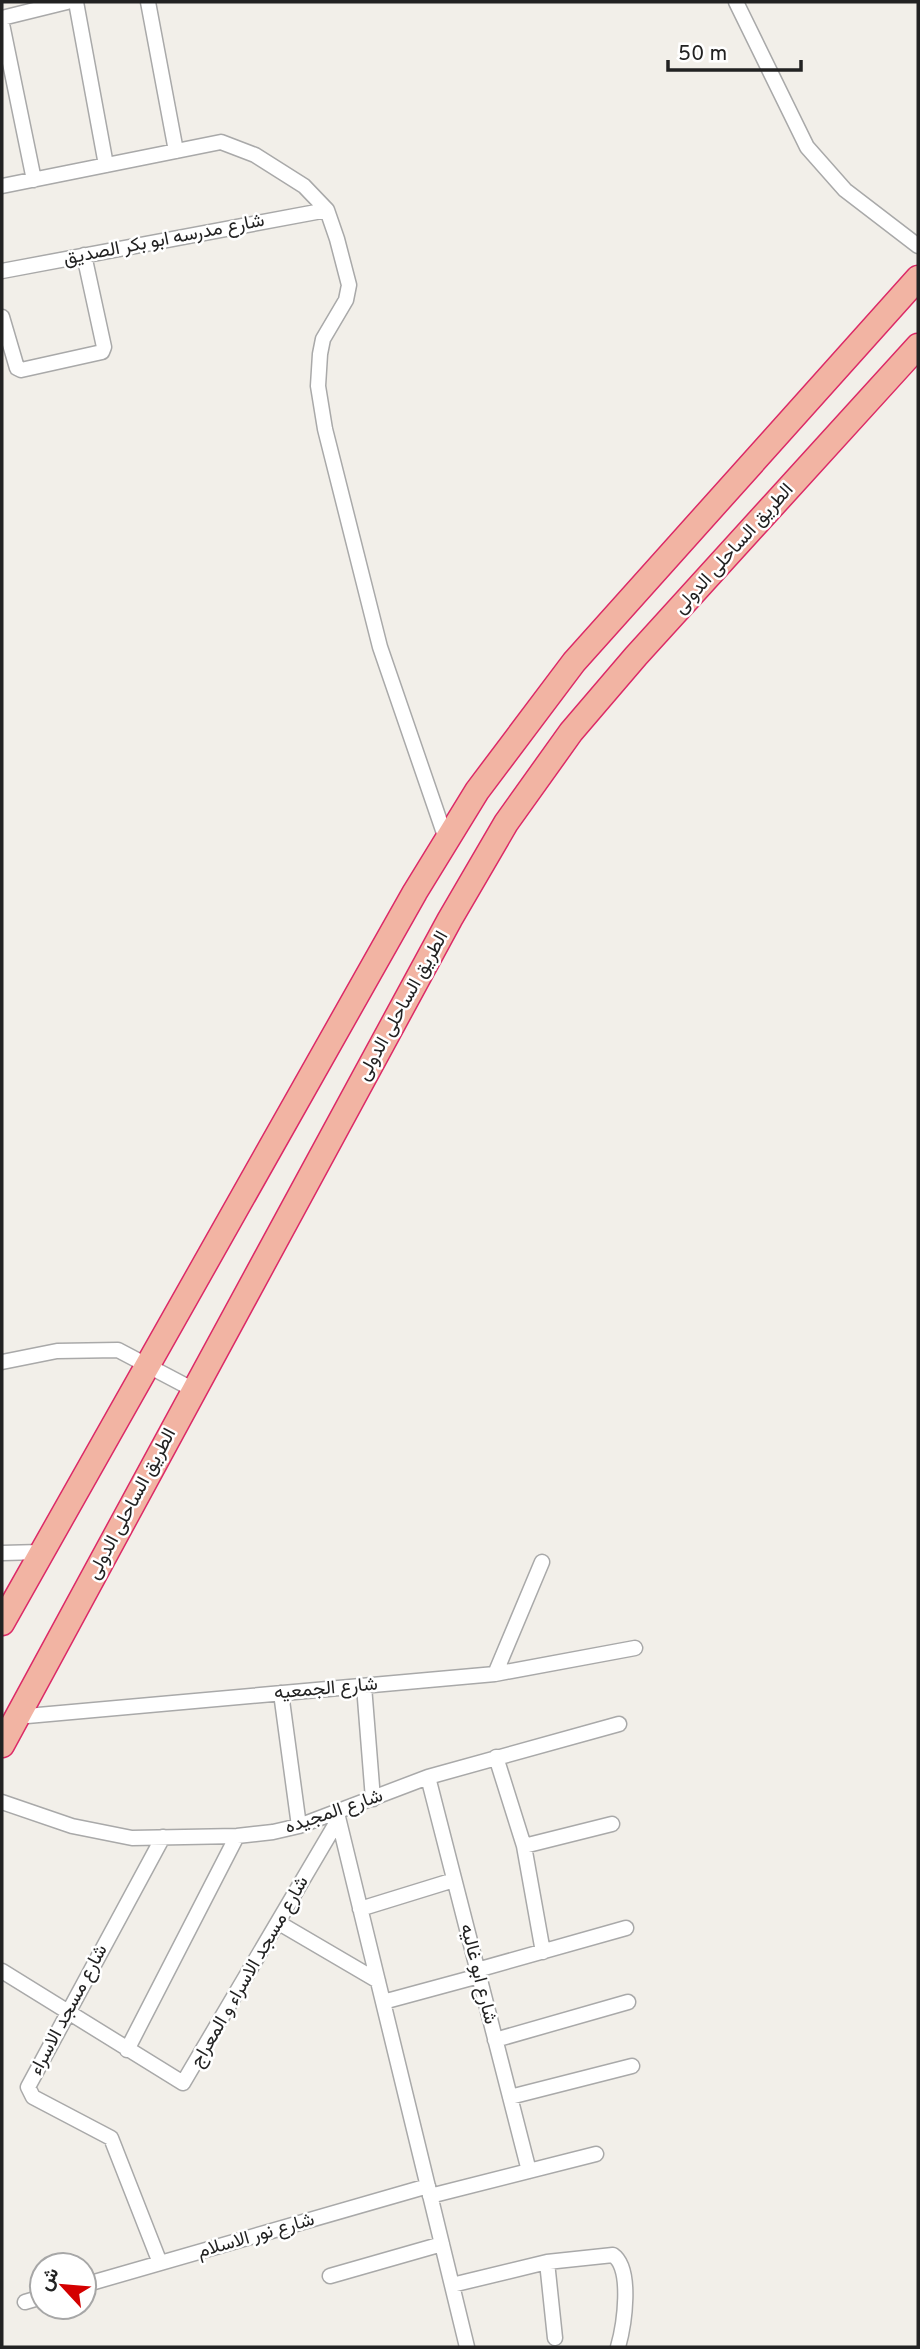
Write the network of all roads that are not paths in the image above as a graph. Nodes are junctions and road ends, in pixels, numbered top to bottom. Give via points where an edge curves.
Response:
1 (68, 2) edge
2 (76, 2) edge
3 (148, 2) edge
4 (736, 2) edge
5 (2, 18) edge
6 (2, 24) edge
7 (176, 151) junction
8 (106, 165) junction
9 (34, 180) junction
10 (2, 186) edge
11 (327, 210) junction
12 (918, 246) edge
13 (84, 255) junction
14 (2, 271) edge
15 (918, 278) edge
16 (2, 317) edge
17 (918, 346) edge
18 (446, 839) junction
19 (2, 1362) edge
20 (149, 1365) junction
21 (194, 1390) junction
22 (41, 1552) junction
23 (2, 1553) edge
24 (542, 1562) dead end
25 (2, 1623) edge
26 (635, 1648) dead end
27 (495, 1674) junction
28 (364, 1686) junction
29 (281, 1693) junction
30 (16, 1717) junction
31 (619, 1724) dead end
32 (2, 1745) edge
33 (496, 1758) junction
34 (428, 1777) junction
35 (373, 1799) junction
36 (2, 1802) edge
37 (338, 1816) junction
38 (612, 1824) dead end
39 (299, 1826) junction
40 (237, 1836) junction
41 (163, 1837) junction
42 (524, 1846) junction
43 (454, 1880) junction
44 (360, 1909) junction
45 (279, 1923) junction
46 (626, 1928) dead end
47 (543, 1952) junction
48 (2, 1971) edge
49 (478, 1973) junction
50 (378, 1981) junction
51 (383, 2002) junction
52 (628, 2002) dead end
53 (68, 2013) junction
54 (495, 2040) junction
55 (127, 2050) junction
56 (632, 2066) dead end
57 (510, 2098) junction
58 (596, 2154) dead end
59 (529, 2171) junction
60 (429, 2191) junction
61 (442, 2244) junction
62 (547, 2262) junction
63 (160, 2263) junction
64 (330, 2276) dead end
65 (98, 2281) edge
66 (452, 2285) junction
67 (28, 2301) edge
68 (24, 2302) dead end
69 (555, 2338) dead end
70 (467, 2347) edge
71 (618, 2347) edge

1 - 5 street
2 - 8 street
3 - 7 street
4 - 12 street via 807,148 845,190
6 - 9 street
7 - 8 street
7 - 11 street via 216,142 237,146 304,186
8 - 9 street
9 - 10 street
11 - 13 street, شارع مدرسه ابو بكر الصديق
11 - 18 street via 349,285 320,354 318,386 326,429 380,647
13 - 14 street, شارع مدرسه ابو بكر الصديق
13 - 16 street via 104,347 101,353 17,369
15 - 18 highway via 575,662 512,741
17 - 21 highway, الطريق الساحلى الدولى via 606,689 537,777 477,871
18 - 20 highway
19 - 20 street via 57,1351 98,1349 118,1350
20 - 21 street
20 - 22 highway
21 - 30 highway, الطريق الساحلى الدولى
22 - 23 street
22 - 25 highway
24 - 27 street
26 - 27 street, شارع الجمعيه
27 - 28 street, شارع الجمعيه
28 - 29 street, شارع الجمعيه
28 - 35 street
29 - 30 street, شارع الجمعيه
29 - 39 street
30 - 32 highway, الطريق الساحلى الدولى
31 - 33 street, شارع المجيده
33 - 34 street, شارع المجيده
33 - 42 street
34 - 35 street, شارع المجيده
34 - 43 street, شارع ابو غاليه
35 - 37 street, شارع المجيده
36 - 41 street, شارع المجيده via 101,1834
37 - 39 street, شارع المجيده
37 - 44 street
37 - 45 street, شارع مسجد الاسراء و المعراج
38 - 42 street
39 - 40 street, شارع المجيده
40 - 41 street, شارع المجيده
40 - 55 street
41 - 53 street, شارع مسجد الاسراء
42 - 47 street
43 - 44 street
43 - 49 street, شارع ابو غاليه
44 - 50 street
45 - 50 street
45 - 55 street, شارع مسجد الاسراء و المعراج via 185,2082 178,2083
46 - 47 street
47 - 49 street
48 - 53 street, شارع مسجد الاسراء و المعراج
49 - 51 street
49 - 54 street, شارع ابو غاليه
50 - 51 street
51 - 60 street
52 - 54 street
53 - 55 street, شارع مسجد الاسراء و المعراج
53 - 63 street, شارع مسجد الاسراء via 28,2092 111,2138
54 - 57 street, شارع ابو غاليه
56 - 57 street
57 - 59 street, شارع ابو غاليه
58 - 59 street, شارع نور الاسلام
59 - 60 street, شارع نور الاسلام
60 - 61 street
60 - 63 street, شارع نور الاسلام
61 - 64 street
61 - 66 street
62 - 66 street
62 - 69 street
62 - 71 street via 607,2253 622,2264 625,2314
63 - 65 street, شارع نور الاسلام
66 - 70 street
67 - 68 street

